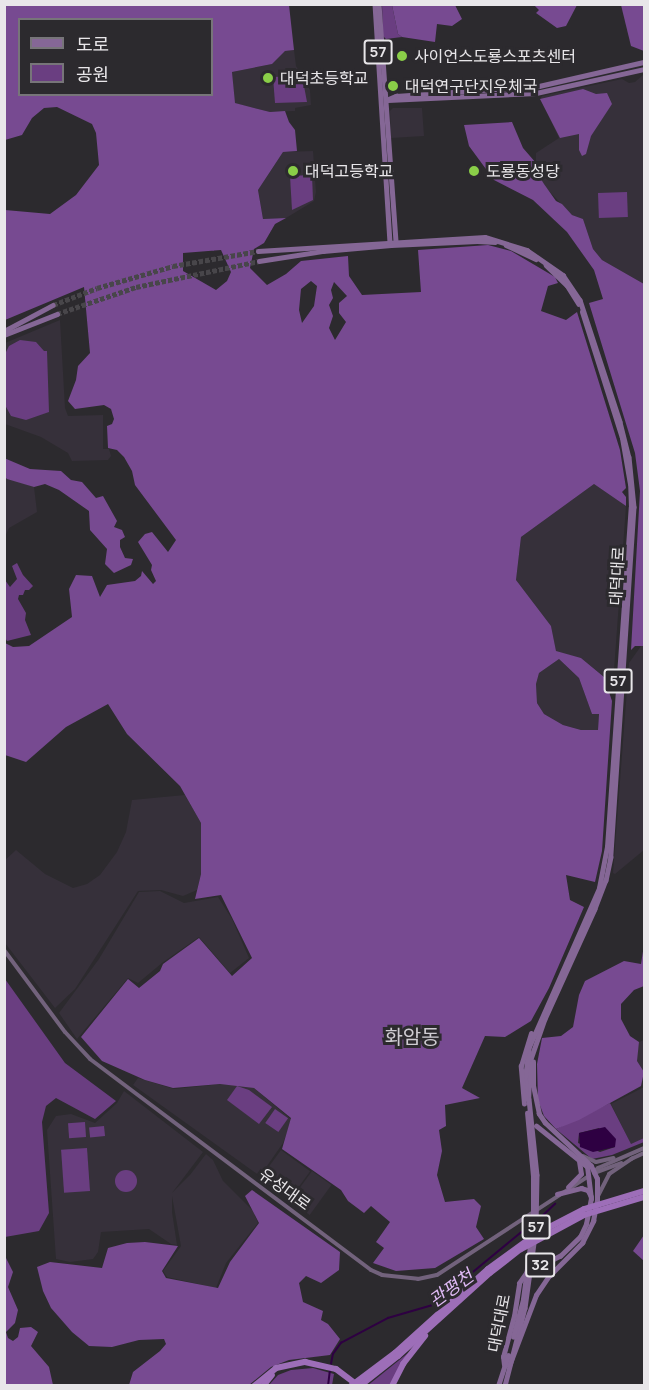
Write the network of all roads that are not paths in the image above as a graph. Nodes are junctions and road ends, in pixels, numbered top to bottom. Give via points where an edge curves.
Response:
1 (377, 4) edge
2 (645, 62) edge
3 (645, 69) edge
4 (384, 100) junction
5 (397, 101) junction
6 (387, 113) junction
7 (393, 243) junction
8 (258, 251) tunnel mouth
9 (259, 261) tunnel mouth
10 (53, 305) tunnel mouth
11 (57, 314) tunnel mouth
12 (4, 333) edge
13 (4, 950) edge
14 (539, 1021) junction
15 (533, 1052) junction
16 (524, 1104) dead end
17 (536, 1125) dead end
18 (645, 1148) edge
19 (645, 1153) edge
20 (579, 1156) junction
21 (624, 1157) junction
22 (633, 1158) junction
23 (592, 1174) junction
24 (535, 1176) junction
25 (568, 1187) junction
26 (645, 1191) edge
27 (557, 1194) junction
28 (645, 1197) edge
29 (596, 1201) junction
30 (584, 1212) junction
31 (543, 1263) junction
32 (490, 1273) junction
33 (549, 1276) junction
34 (507, 1366) junction
35 (326, 1367) junction
36 (371, 1372) junction
37 (254, 1386) edge
38 (263, 1386) edge
39 (346, 1386) edge
40 (352, 1386) edge
41 (359, 1386) edge
42 (392, 1386) edge
43 (498, 1386) edge
44 (505, 1386) edge

1 - 4 main road, 57
2 - 4 main road via 539,86
3 - 5 main road via 536,93
4 - 5 main road
4 - 6 main road, 57
4 - 7 main road, 57
5 - 6 main road
6 - 7 main road, 57
7 - 8 main road
7 - 9 main road
7 - 14 main road, 대덕대로 / 57 via 491,242 515,248 555,272 571,290 581,311 627,459 631,507 605,864 592,904
7 - 15 main road, 대덕대로 / 57 via 485,237 527,250 563,275 585,312 630,457 634,507 611,857 595,909
10 - 12 main road
11 - 12 main road
13 - 27 main road, 유성대로 via 90,1059 382,1275 418,1279 437,1275
14 - 16 main road via 522,1059
14 - 24 main road, 57 via 529,1047 525,1078
15 - 20 main road via 532,1086 538,1114
15 - 24 main road, 57 via 529,1099
17 - 20 main road
18 - 21 main road, 유성대로
19 - 22 main road, 유성대로 / 32
20 - 21 main road via 596,1162
20 - 23 main road
20 - 25 main road via 582,1172
21 - 23 main road, 유성대로
22 - 23 main road, 유성대로 / 32
22 - 29 main road, 32 via 609,1174
23 - 25 main road, 유성대로
23 - 29 main road, 대덕대로 / 32
23 - 29 main road, 대덕대로 via 597,1179
24 - 34 main road, 대덕대로 / 57 via 536,1229 529,1278
25 - 27 main road, 유성대로
26 - 29 highway
27 - 29 main road via 581,1188 588,1190
28 - 29 highway
29 - 30 highway
29 - 31 main road, 대덕대로 / 32 via 579,1237 560,1256
29 - 33 main road, 대덕대로 / 32 via 593,1221 582,1243
30 - 32 highway
30 - 36 highway via 536,1234 503,1257
31 - 33 main road via 550,1265
31 - 34 main road, 대덕대로 / 32 via 526,1273 519,1283 503,1358
32 - 41 highway
32 - 42 highway via 425,1336
33 - 34 main road, 대덕대로 / 32 via 530,1308
34 - 43 main road, 대덕대로 / 32
34 - 44 main road, 대덕대로 / 32
35 - 37 highway via 305,1362 280,1367
35 - 38 highway via 287,1369 270,1377
35 - 40 highway
35 - 41 highway
36 - 39 highway
36 - 40 highway

